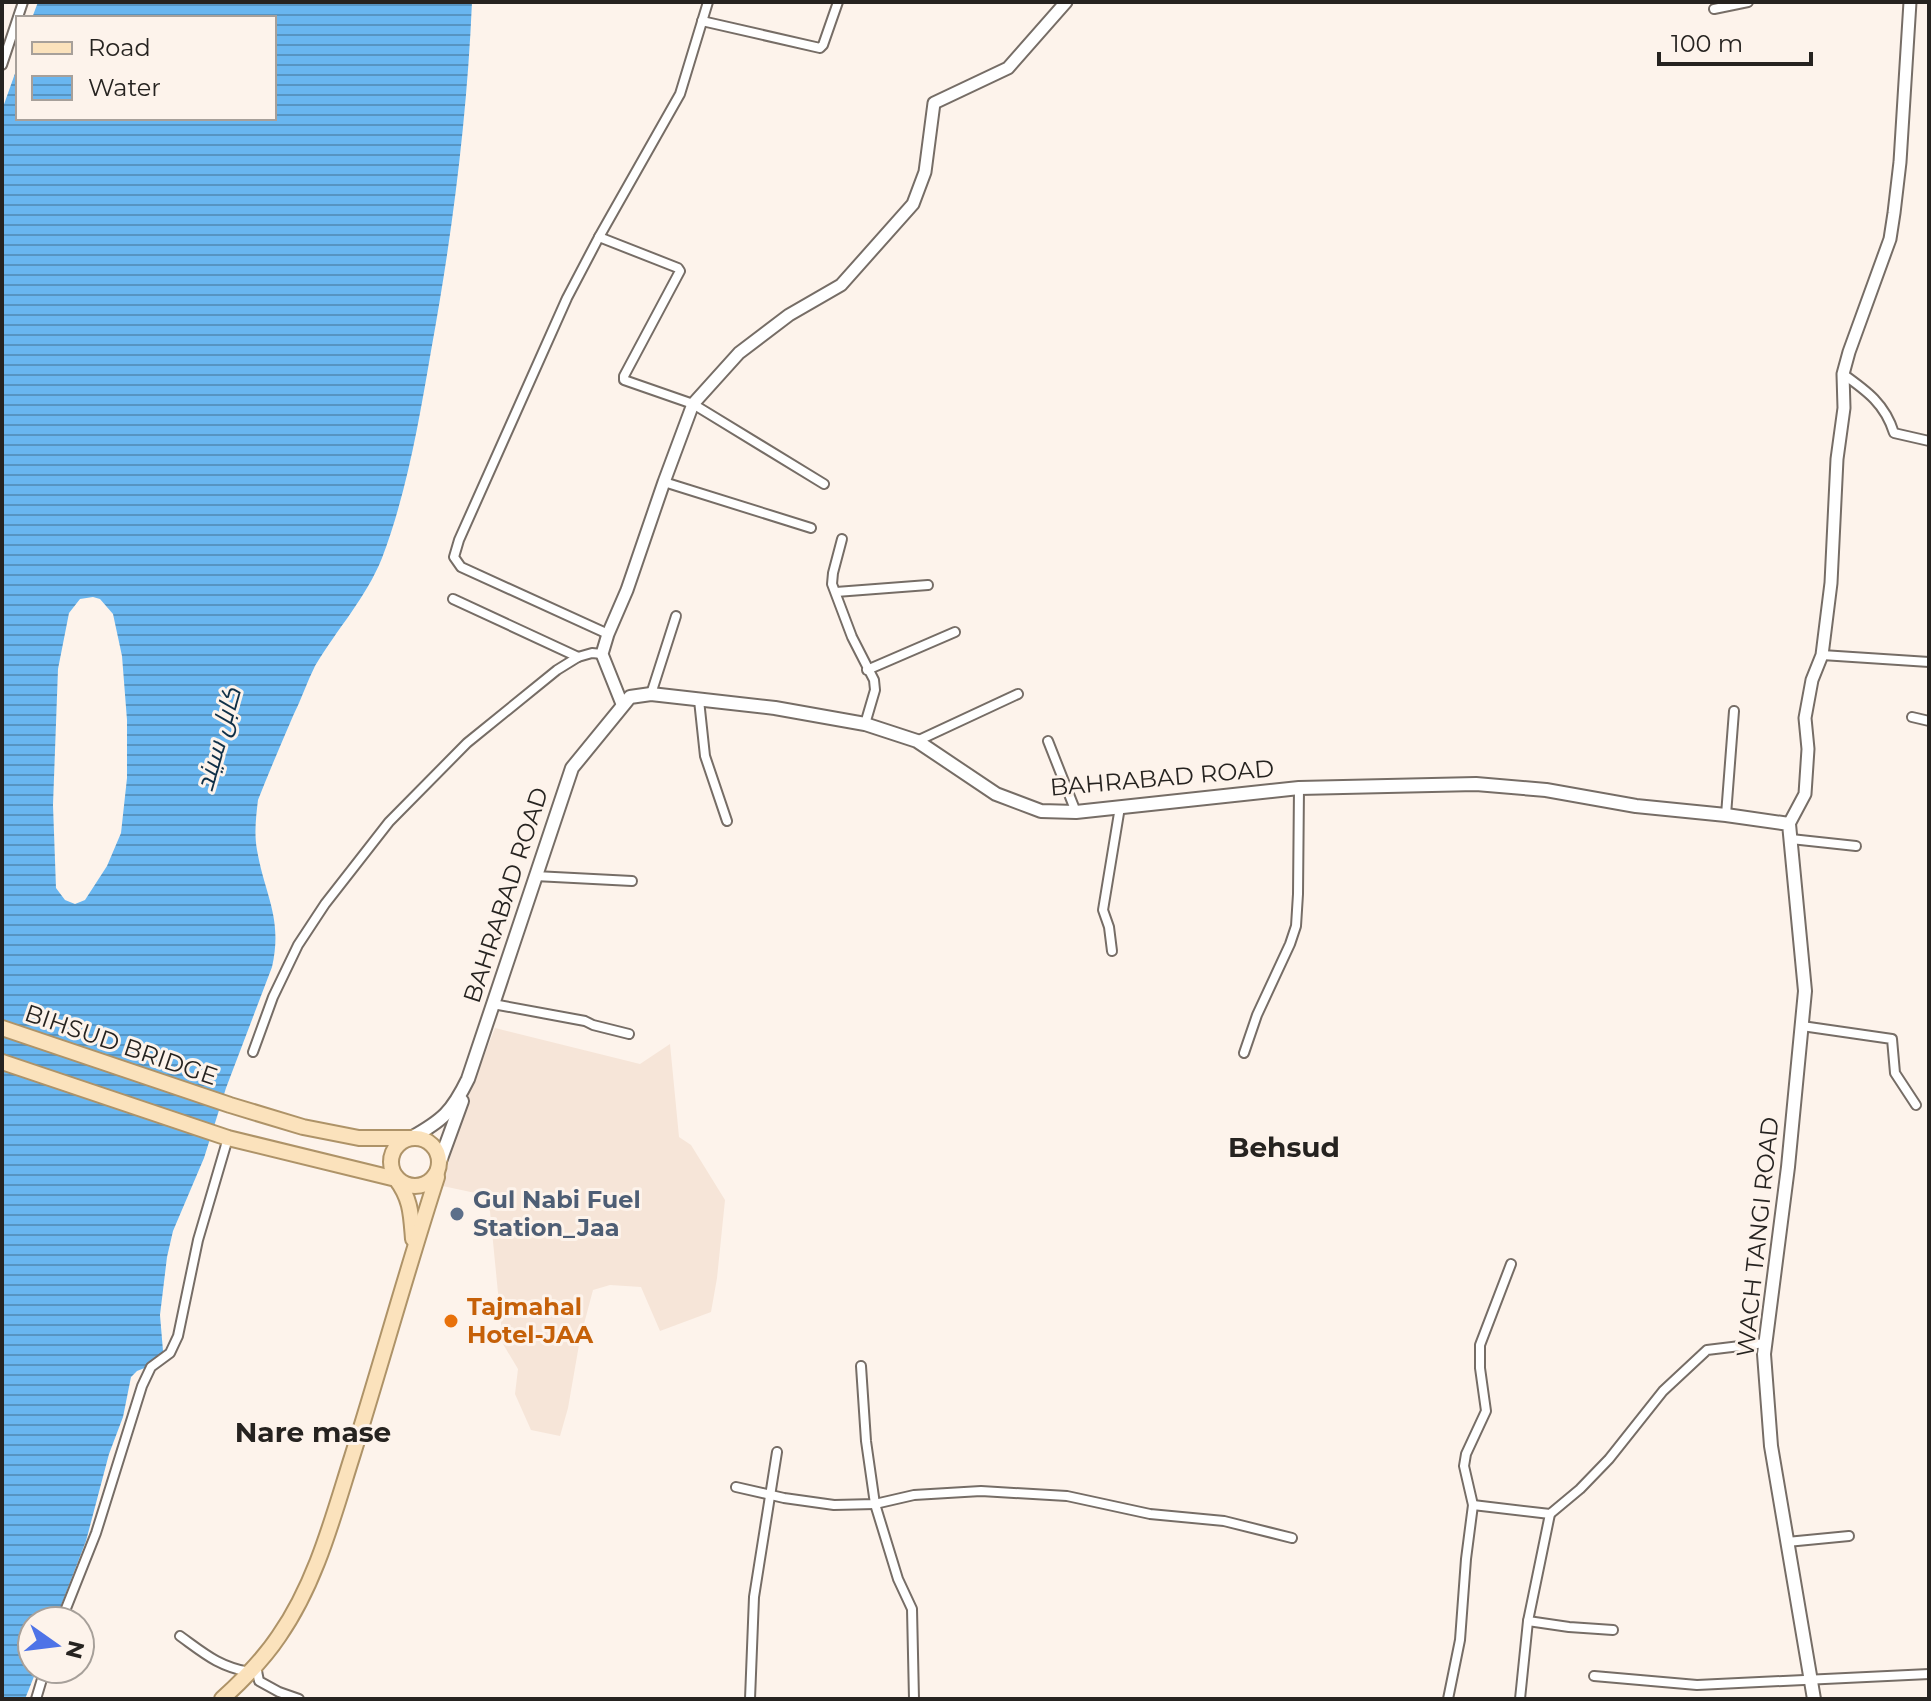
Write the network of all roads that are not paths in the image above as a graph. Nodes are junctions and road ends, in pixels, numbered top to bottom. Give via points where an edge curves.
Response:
1 (708, 2) edge
2 (838, 2) edge
3 (1066, 2) edge
4 (1748, 2) edge
5 (1910, 2) edge
6 (1714, 9) dead end
7 (702, 21) junction
8 (16, 23) edge
9 (2, 65) edge
10 (599, 237) junction
11 (1843, 374) junction
12 (693, 404) junction
13 (1929, 441) edge
14 (664, 482) junction
15 (824, 484) dead end
16 (811, 528) dead end
17 (842, 539) dead end
18 (928, 585) dead end
19 (836, 592) junction
20 (453, 599) dead end
21 (676, 616) dead end
22 (955, 632) dead end
23 (608, 634) junction
24 (602, 654) junction
25 (1822, 655) junction
26 (578, 657) junction
27 (1929, 662) edge
28 (867, 670) junction
29 (651, 694) junction
30 (1018, 694) dead end
31 (699, 700) junction
32 (622, 704) junction
33 (1734, 711) dead end
34 (1912, 717) dead end
35 (1929, 721) edge
36 (865, 724) junction
37 (917, 741) junction
38 (1048, 741) dead end
39 (1299, 788) junction
40 (1120, 807) junction
41 (1076, 812) junction
42 (1726, 815) junction
43 (727, 821) dead end
44 (1789, 824) junction
45 (1791, 839) junction
46 (1856, 846) dead end
47 (535, 876) junction
48 (632, 881) dead end
49 (1112, 951) dead end
50 (493, 1004) junction
51 (1802, 1026) junction
52 (2, 1028) edge
53 (629, 1034) dead end
54 (253, 1052) dead end
55 (1244, 1053) dead end
56 (2, 1062) edge
57 (468, 1079) junction
58 (1916, 1105) dead end
59 (222, 1136) junction
60 (411, 1138) junction
61 (438, 1169) junction
62 (396, 1179) junction
63 (414, 1247) junction
64 (1511, 1264) dead end
65 (1765, 1343) junction
66 (861, 1366) dead end
67 (777, 1452) dead end
68 (736, 1487) dead end
69 (770, 1495) junction
70 (875, 1504) junction
71 (1473, 1505) junction
72 (1550, 1514) junction
73 (1849, 1536) dead end
74 (1292, 1538) dead end
75 (1787, 1542) junction
76 (67, 1605) edge
77 (1528, 1621) junction
78 (1613, 1630) dead end
79 (180, 1636) dead end
80 (253, 1669) junction
81 (1929, 1674) edge
82 (1594, 1676) dead end
83 (1810, 1680) junction
84 (222, 1699) edge
85 (299, 1699) edge
86 (750, 1699) edge
87 (914, 1699) edge
88 (1448, 1699) edge
89 (1520, 1699) edge
90 (1814, 1699) edge

1 - 7 street
2 - 7 street via 820,48
3 - 12 street via 1008,68 934,103 925,172 913,204 841,285 739,353
4 - 6 street
5 - 11 street via 1890,239
7 - 10 street via 680,94
8 - 9 street
10 - 12 street via 680,271 624,380
10 - 23 street via 454,557 461,567
11 - 13 street via 1889,416 1894,433
11 - 25 street
12 - 14 street
12 - 15 street
14 - 16 street
14 - 23 street
17 - 19 street via 833,573
18 - 19 street
19 - 28 street
20 - 26 street
21 - 29 street
22 - 28 street
23 - 24 street
24 - 26 street
24 - 32 street
25 - 27 street
25 - 44 street via 1805,718 1805,794
26 - 54 street via 467,743 389,822 298,945
28 - 36 street via 875,690
29 - 31 main road, BAHRABAD ROAD
29 - 32 main road, BAHRABAD ROAD via 630,697
30 - 37 street
31 - 36 main road, BAHRABAD ROAD
31 - 43 street via 705,756
32 - 47 main road, BAHRABAD ROAD via 572,768
33 - 42 street
34 - 35 street
36 - 37 main road, BAHRABAD ROAD
37 - 41 main road, BAHRABAD ROAD via 996,794 1041,811
38 - 41 street
39 - 40 main road, BAHRABAD ROAD
39 - 42 main road, BAHRABAD ROAD via 1495,785
39 - 55 street via 1296,926
40 - 41 main road, BAHRABAD ROAD
40 - 49 street via 1103,910
42 - 44 main road, BAHRABAD ROAD
44 - 45 main road, WACH TANGI ROAD
45 - 46 street
45 - 51 main road, WACH TANGI ROAD via 1805,991
47 - 48 street
47 - 50 main road, BAHRABAD ROAD
50 - 53 street
50 - 57 main road, BAHRABAD ROAD
51 - 58 street via 1892,1039 1895,1073
51 - 65 main road, WACH TANGI ROAD
52 - 60 main road, BIHSUD BRIDGE via 303,1127 359,1138
56 - 59 main road
57 - 60 main road, BAHRABAD ROAD via 443,1118
57 - 61 main road
59 - 62 main road
59 - 76 street via 178,1336 142,1386
60 - 61 main road via 432,1144
60 - 62 main road via 394,1151
61 - 62 main road via 418,1186
61 - 63 main road
62 - 63 main road via 411,1211
63 - 80 main road via 325,1543 280,1635
64 - 71 street via 1480,1345 1486,1411 1464,1466
65 - 72 street via 1707,1350 1663,1391 1609,1459
65 - 75 main road, WACH TANGI ROAD via 1771,1446
66 - 70 street
67 - 69 street
68 - 69 street
69 - 70 street via 834,1505
69 - 86 street via 754,1597
70 - 74 street via 914,1495 981,1491 1067,1496 1150,1514 1224,1521
70 - 87 street via 912,1609
71 - 72 street
71 - 88 street via 1460,1640
72 - 77 street
73 - 75 street
75 - 83 main road, WACH TANGI ROAD
77 - 78 street
77 - 89 street
79 - 80 street via 230,1668
80 - 84 main road
80 - 85 street via 259,1681
81 - 83 street
82 - 83 street via 1697,1685
83 - 90 main road, WACH TANGI ROAD

